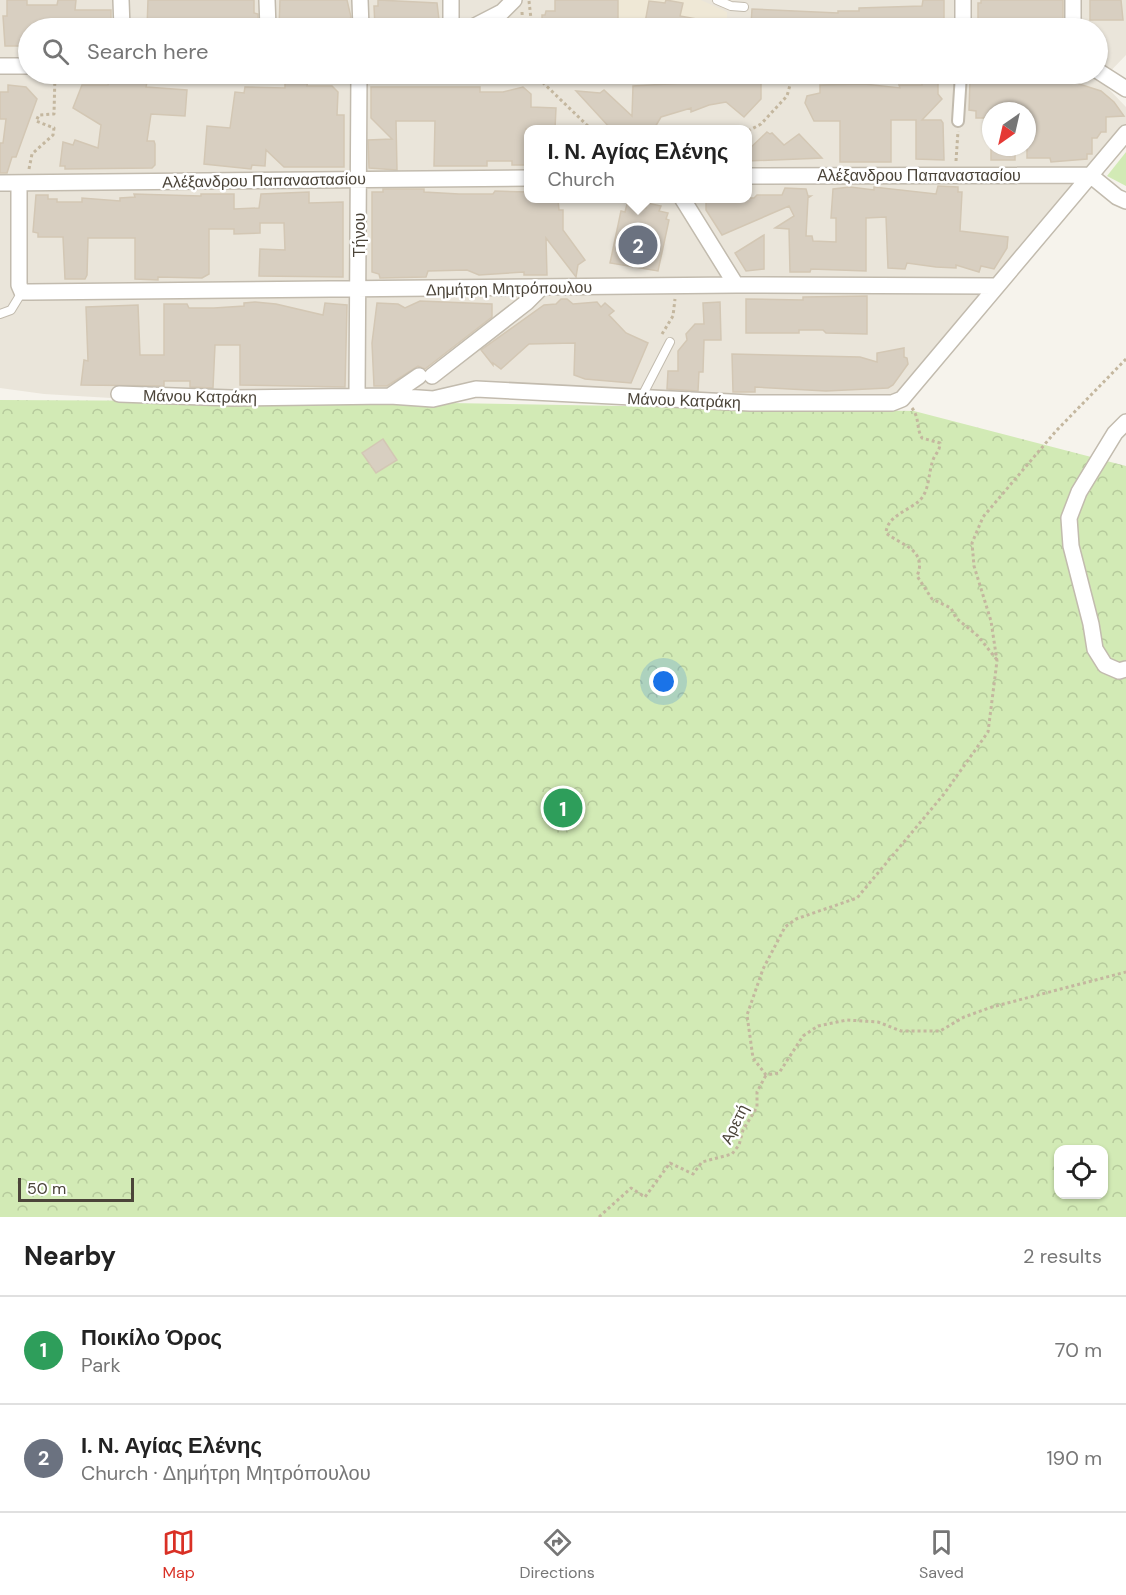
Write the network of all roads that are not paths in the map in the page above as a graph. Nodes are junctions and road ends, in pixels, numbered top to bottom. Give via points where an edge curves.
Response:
1 (122, 0) edge
2 (267, 0) edge
3 (360, 0) edge
4 (451, 0) edge
5 (717, 0) edge
6 (963, 0) edge
7 (1072, 0) edge
8 (518, 4) edge
9 (744, 7) dead end
10 (122, 18) edge
11 (268, 18) edge
12 (361, 18) edge
13 (451, 18) edge
14 (490, 18) edge
15 (963, 18) edge
16 (1073, 18) edge
17 (0, 66) edge
18 (18, 66) edge
19 (1108, 77) edge
20 (359, 84) edge
21 (960, 84) edge
22 (1126, 89) edge
23 (958, 121) road end
24 (1126, 133) edge
25 (1090, 175) junction
26 (752, 176) edge
27 (524, 178) edge
28 (359, 179) junction
29 (0, 183) edge
30 (23, 183) junction
31 (1126, 201) edge
32 (685, 203) edge
33 (736, 285) junction
34 (996, 286) junction
35 (542, 287) junction
36 (22, 291) junction
37 (358, 291) junction
38 (0, 314) edge
39 (670, 342) dead end
40 (119, 394) dead end
41 (357, 396) junction
42 (390, 396) junction
43 (640, 399) junction
44 (1126, 422) edge
45 (1126, 669) edge

1 - 10 street
2 - 11 street
3 - 12 street
4 - 13 street
5 - 9 lane
6 - 15 street
7 - 16 street
8 - 14 street
17 - 18 street
19 - 22 street
20 - 28 street, Τήνου
21 - 23 street
24 - 25 street
25 - 26 street, Αλέξανδρου Παπαναστασίου
25 - 31 street
25 - 34 street
27 - 28 street, Αλέξανδρου Παπαναστασίου
28 - 30 street, Αλέξανδρου Παπαναστασίου
28 - 37 street, Τήνου
29 - 30 street, Αλέξανδρου Παπαναστασίου
30 - 36 street via 19,285
32 - 33 street
33 - 34 street, Δημήτρη Μητρόπουλου
33 - 35 street, Δημήτρη Μητρόπουλου
34 - 43 street, Μάνου Κατράκη via 902,399 892,403
35 - 37 street, Δημήτρη Μητρόπουλου
35 - 42 street via 426,376
36 - 37 street, Δημήτρη Μητρόπουλου
36 - 38 lane via 11,310
37 - 41 street, Τήνου
39 - 43 lane
40 - 41 street, Μάνου Κατράκη via 231,398
41 - 42 street, Μάνου Κατράκη
42 - 43 street, Μάνου Κατράκη via 433,399 476,389
44 - 45 street via 1078,492 1069,518 1071,546 1095,649 1105,665 1119,671

